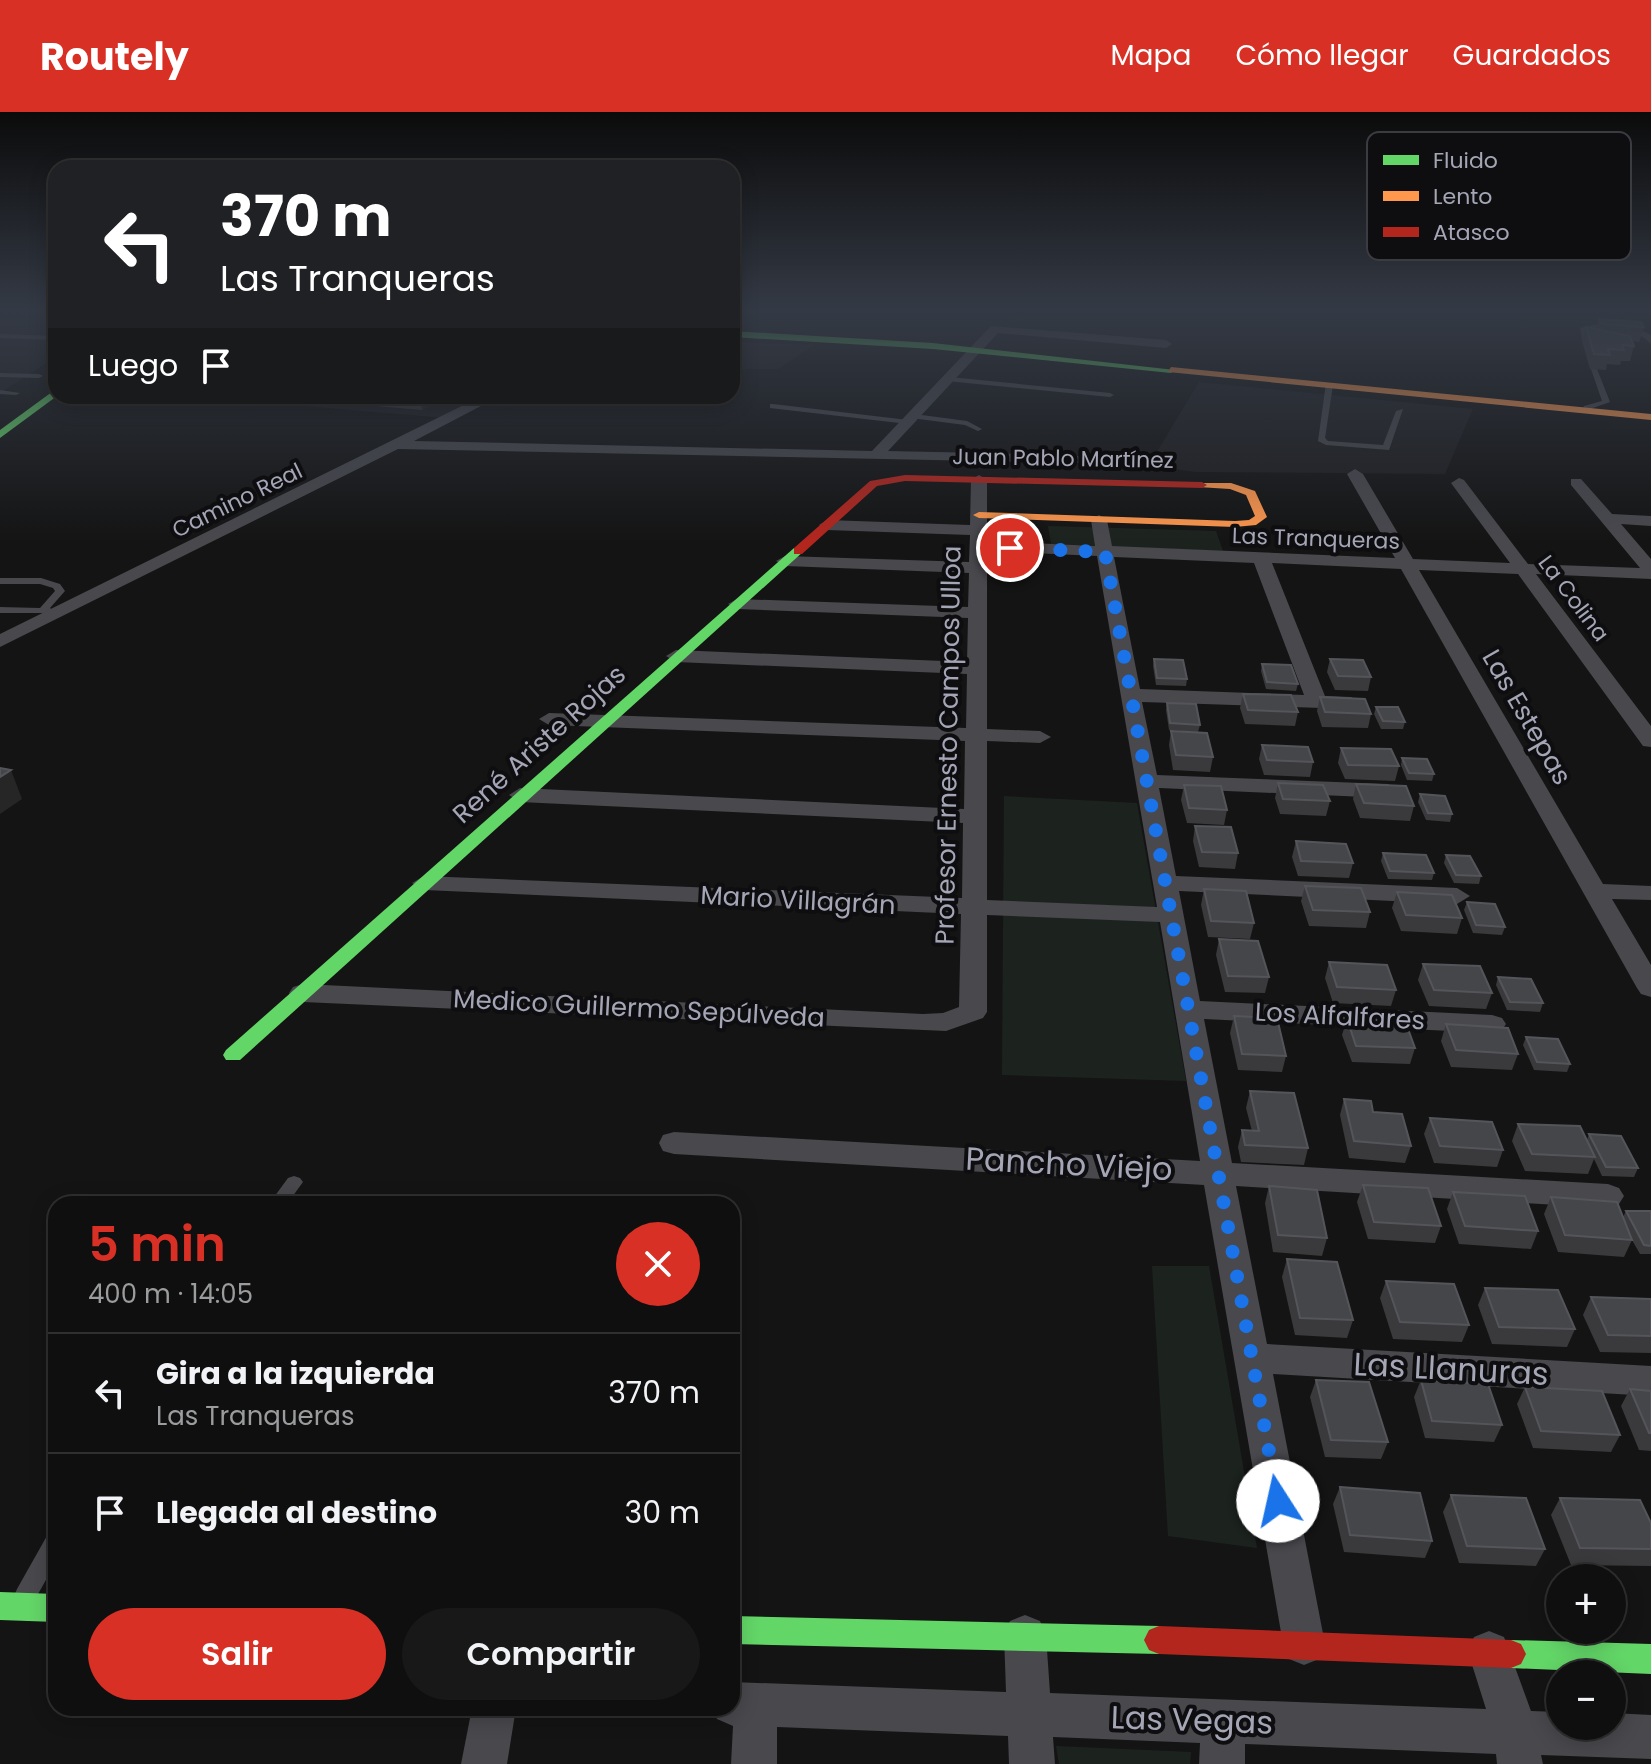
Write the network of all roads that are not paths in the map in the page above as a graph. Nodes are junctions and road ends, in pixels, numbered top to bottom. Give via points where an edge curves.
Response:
1 (941, 387) edge
2 (1030, 387) edge
3 (1329, 387) edge
4 (1350, 387) edge
5 (1600, 387) edge
6 (48, 391) edge
7 (8, 392) edge
8 (1110, 395) dead end
9 (48, 398) edge
10 (0, 404) edge
11 (474, 404) edge
12 (773, 406) dead end
13 (1571, 409) junction
14 (1400, 411) dead end
15 (1651, 417) edge
16 (911, 419) junction
17 (978, 429) dead end
18 (0, 435) edge
19 (399, 445) junction
20 (876, 456) junction
21 (1075, 460) dead end
22 (1355, 474) dead end
23 (884, 479) joint
24 (979, 480) junction
25 (1576, 482) dead end
26 (1459, 483) dead end
27 (1609, 519) junction
28 (1099, 520) junction
29 (1651, 521) edge
30 (827, 525) junction
31 (978, 540) junction
32 (1105, 552) junction
33 (1261, 558) junction
34 (785, 561) junction
35 (1407, 564) junction
36 (1522, 569) junction
37 (1651, 572) edge
38 (0, 581) edge
39 (737, 604) junction
40 (0, 610) edge
41 (43, 610) junction
42 (61, 611) junction
43 (978, 613) junction
44 (0, 641) edge
45 (676, 656) junction
46 (977, 668) junction
47 (1131, 695) junction
48 (1317, 702) junction
49 (1355, 703) edge
50 (549, 719) dead end
51 (604, 721) junction
52 (976, 735) junction
53 (1040, 737) dead end
54 (1651, 741) edge
55 (1147, 781) junction
56 (1407, 792) edge
57 (520, 795) junction
58 (975, 817) junction
59 (424, 883) junction
60 (1165, 883) junction
61 (1595, 891) junction
62 (1651, 893) edge
63 (1457, 896) dead end
64 (975, 908) junction
65 (1171, 915) junction
66 (1651, 988) edge
67 (303, 993) junction
68 (1188, 1009) junction
69 (973, 1012) joint
70 (1492, 1024) edge
71 (233, 1055) dead end
72 (674, 1143) dead end
73 (1218, 1172) junction
74 (294, 1182) dead end
75 (284, 1196) edge
76 (1608, 1196) dead end
77 (1252, 1358) junction
78 (1651, 1381) edge
79 (48, 1552) edge
80 (10, 1606) edge
81 (48, 1608) edge
82 (740, 1630) edge
83 (1025, 1635) junction
84 (1304, 1644) junction
85 (1489, 1652) junction
86 (1651, 1659) edge
87 (744, 1704) edge
88 (1027, 1714) junction
89 (493, 1716) edge
90 (1651, 1737) edge
91 (1223, 1743) edge
92 (1518, 1748) edge
93 (484, 1764) edge
94 (754, 1764) edge
95 (1032, 1764) edge

1 - 16 street
2 - 8 lane
3 - 14 lane via 1321,439 1326,443 1386,448
4 - 13 street
5 - 13 lane via 1605,404
6 - 7 street
7 - 10 street
9 - 18 street
11 - 19 street, Camino Real
12 - 16 lane
13 - 15 street
16 - 17 lane via 967,423
16 - 20 street
19 - 20 street
19 - 42 street, Camino Real
20 - 21 street
22 - 35 street, Las Estepas
23 - 24 street, Juan Pablo Martínez
23 - 30 street, René Ariste Rojas
24 - 28 street, Juan Pablo Martínez via 1240,487 1251,493 1261,517 1252,523
24 - 31 street, Profesor Ernesto Campos Ulloa
25 - 27 street
26 - 36 street, La Colina
27 - 29 street
27 - 37 street
28 - 31 street
28 - 32 street
30 - 31 street
30 - 34 street, René Ariste Rojas
31 - 32 street, Las Tranqueras
31 - 34 street
31 - 43 street, Profesor Ernesto Campos Ulloa
32 - 33 street, Las Tranqueras
32 - 47 street
33 - 35 street, Las Tranqueras
33 - 48 street
34 - 39 street, René Ariste Rojas
35 - 36 street, Las Tranqueras
35 - 61 street, Las Estepas
36 - 37 street, Las Tranqueras
36 - 54 street, La Colina
38 - 41 lane via 57,586 60,591
39 - 43 street
39 - 45 street, René Ariste Rojas
40 - 41 lane
41 - 42 lane
42 - 44 street, Camino Real
43 - 46 street, Profesor Ernesto Campos Ulloa
45 - 46 street
45 - 51 street, René Ariste Rojas
46 - 52 street, Profesor Ernesto Campos Ulloa
47 - 48 street
47 - 55 street
48 - 49 street
50 - 51 street
51 - 52 street
51 - 57 street, René Ariste Rojas
52 - 53 street
52 - 58 street, Profesor Ernesto Campos Ulloa
55 - 56 street
55 - 60 street
57 - 58 street
57 - 59 street, René Ariste Rojas
58 - 64 street, Profesor Ernesto Campos Ulloa
59 - 64 street, Mario Villagrán
59 - 67 street, René Ariste Rojas
60 - 63 street
60 - 65 street
61 - 62 street
61 - 66 street, Las Estepas
64 - 65 street, Mario Villagrán
64 - 69 street, Profesor Ernesto Campos Ulloa
65 - 68 street
67 - 69 street, Medico Guillermo Sepúlveda via 923,1023
67 - 71 street, René Ariste Rojas
68 - 70 street, Los Alfalfares
68 - 73 street
72 - 73 street, Pancho Viejo
73 - 76 street, Pancho Viejo
73 - 77 street
74 - 75 lane
77 - 78 street, Las Llanuras
77 - 84 street
79 - 80 lane
80 - 81 street
82 - 83 street
83 - 84 street
83 - 88 street
84 - 85 street
85 - 86 street
85 - 92 street
87 - 88 street, Las Vegas
87 - 94 street
88 - 91 street, Las Vegas
88 - 95 street
89 - 93 street
90 - 92 street, Las Vegas
91 - 92 street, Las Vegas

